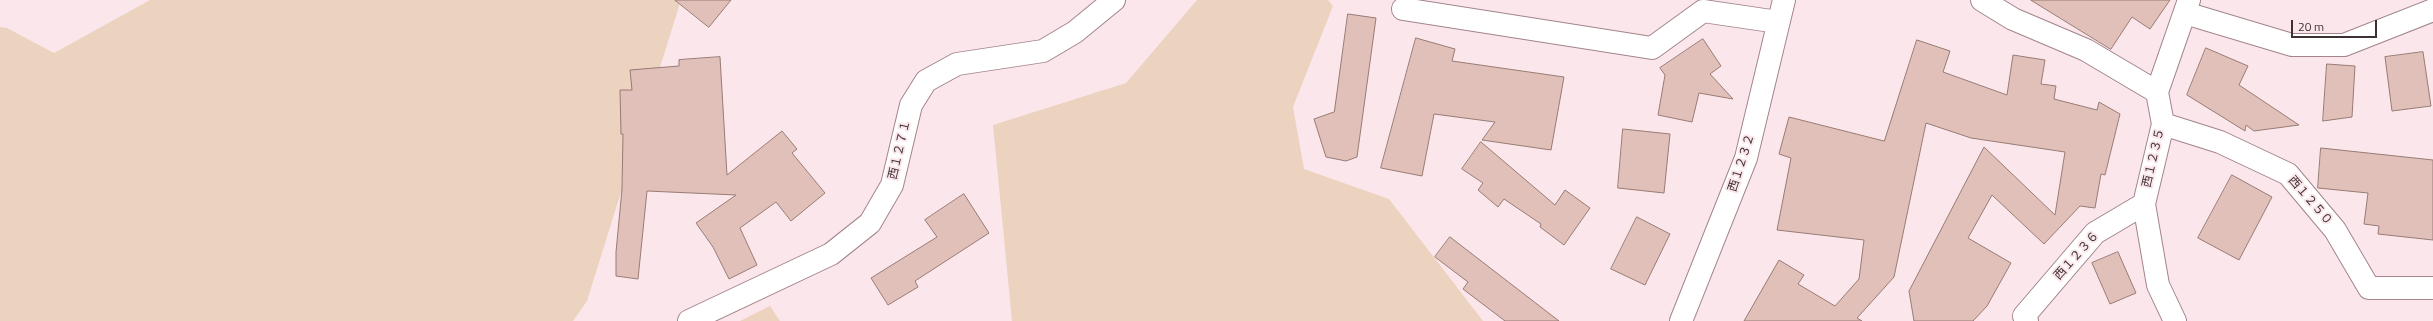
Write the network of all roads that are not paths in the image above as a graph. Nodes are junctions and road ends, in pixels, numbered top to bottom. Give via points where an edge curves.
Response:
1 (1114, 0) edge
2 (1784, 0) edge
3 (1982, 0) edge
4 (2187, 7) edge
5 (1403, 9) dead end
6 (2433, 10) edge
7 (1778, 22) junction
8 (2157, 92) junction
9 (2163, 124) junction
10 (2144, 204) junction
11 (2433, 288) edge
12 (689, 321) edge
13 (1681, 321) edge
14 (2027, 321) edge
15 (2175, 321) edge

1 - 12 street, 西１２７１ via 1075,32 1043,51 957,64 926,80 911,105 892,185 870,223 831,254
2 - 7 street, 西１２３２
3 - 8 street via 2013,19 2086,50
4 - 6 street via 2292,44 2344,45
4 - 8 street
5 - 7 street via 1652,48 1703,11
7 - 13 street, 西１２３２ via 1746,158
8 - 9 street, 西１２３５
9 - 10 street, 西１２３５
9 - 11 street, 西１２５０ via 2220,142 2288,174 2335,230 2369,288
10 - 14 street, 西１２３６ via 2096,233 2024,316
10 - 15 street, 西１２３５ via 2158,285

